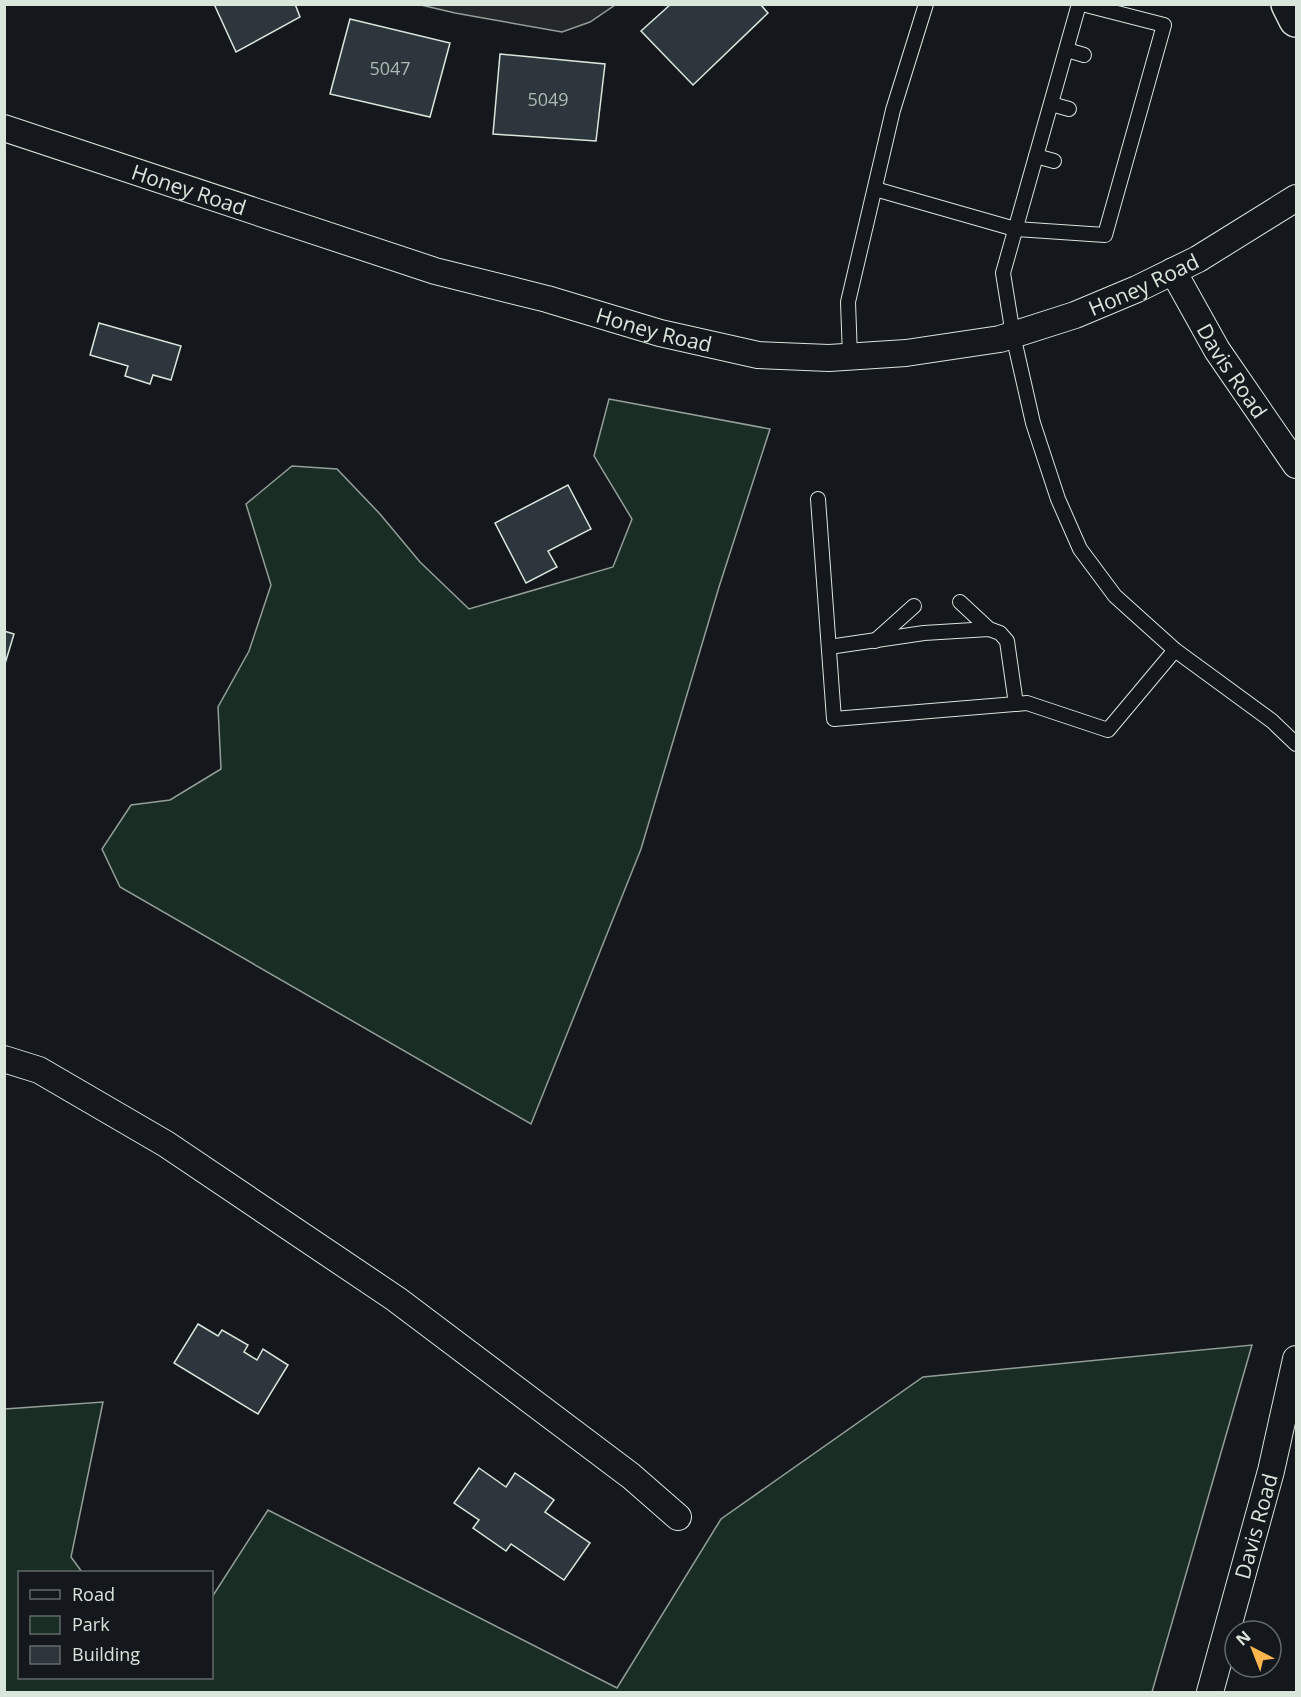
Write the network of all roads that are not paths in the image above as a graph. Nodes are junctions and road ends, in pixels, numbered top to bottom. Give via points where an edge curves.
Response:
1 (926, 4) edge
2 (1081, 4) edge
3 (1288, 4) edge
4 (1296, 20) edge
5 (1067, 50) junction
6 (1084, 55) dead end
7 (1051, 104) junction
8 (1069, 109) dead end
9 (4, 128) edge
10 (1036, 156) junction
11 (1054, 161) dead end
12 (875, 189) junction
13 (1296, 198) edge
14 (1015, 229) junction
15 (1173, 271) junction
16 (1013, 335) junction
17 (850, 356) junction
18 (1296, 465) edge
19 (818, 498) dead end
20 (960, 602) dead end
21 (914, 606) dead end
22 (989, 629) junction
23 (875, 641) junction
24 (829, 647) junction
25 (1175, 650) junction
26 (1016, 704) junction
27 (1296, 744) edge
28 (4, 1059) edge
29 (1296, 1359) edge
30 (678, 1516) dead end
31 (1210, 1692) edge

1 - 12 lane via 893,110
2 - 5 lane
2 - 14 lane via 1164,26 1128,127 1114,178 1105,235
3 - 4 main road
5 - 6 lane
5 - 7 lane
7 - 8 lane
7 - 10 lane
9 - 17 street, Honey Road via 435,271 660,333 758,355
10 - 11 lane
10 - 14 lane
12 - 14 lane
12 - 17 lane via 849,302
13 - 15 street, Honey Road
14 - 16 lane via 1003,273
15 - 16 street, Honey Road via 1075,315
15 - 18 street, Davis Road via 1217,350
16 - 17 street, Honey Road via 906,353
16 - 25 lane via 1033,423 1058,499 1080,549 1115,596
19 - 24 lane
20 - 22 lane
21 - 23 lane
22 - 23 lane
22 - 26 lane via 1007,641
23 - 24 lane
24 - 26 lane via 834,719
25 - 26 lane via 1108,730 1027,703
25 - 27 lane via 1272,721
28 - 30 street via 39,1070 166,1144 376,1286 631,1476
29 - 31 street, Davis Road via 1271,1471

